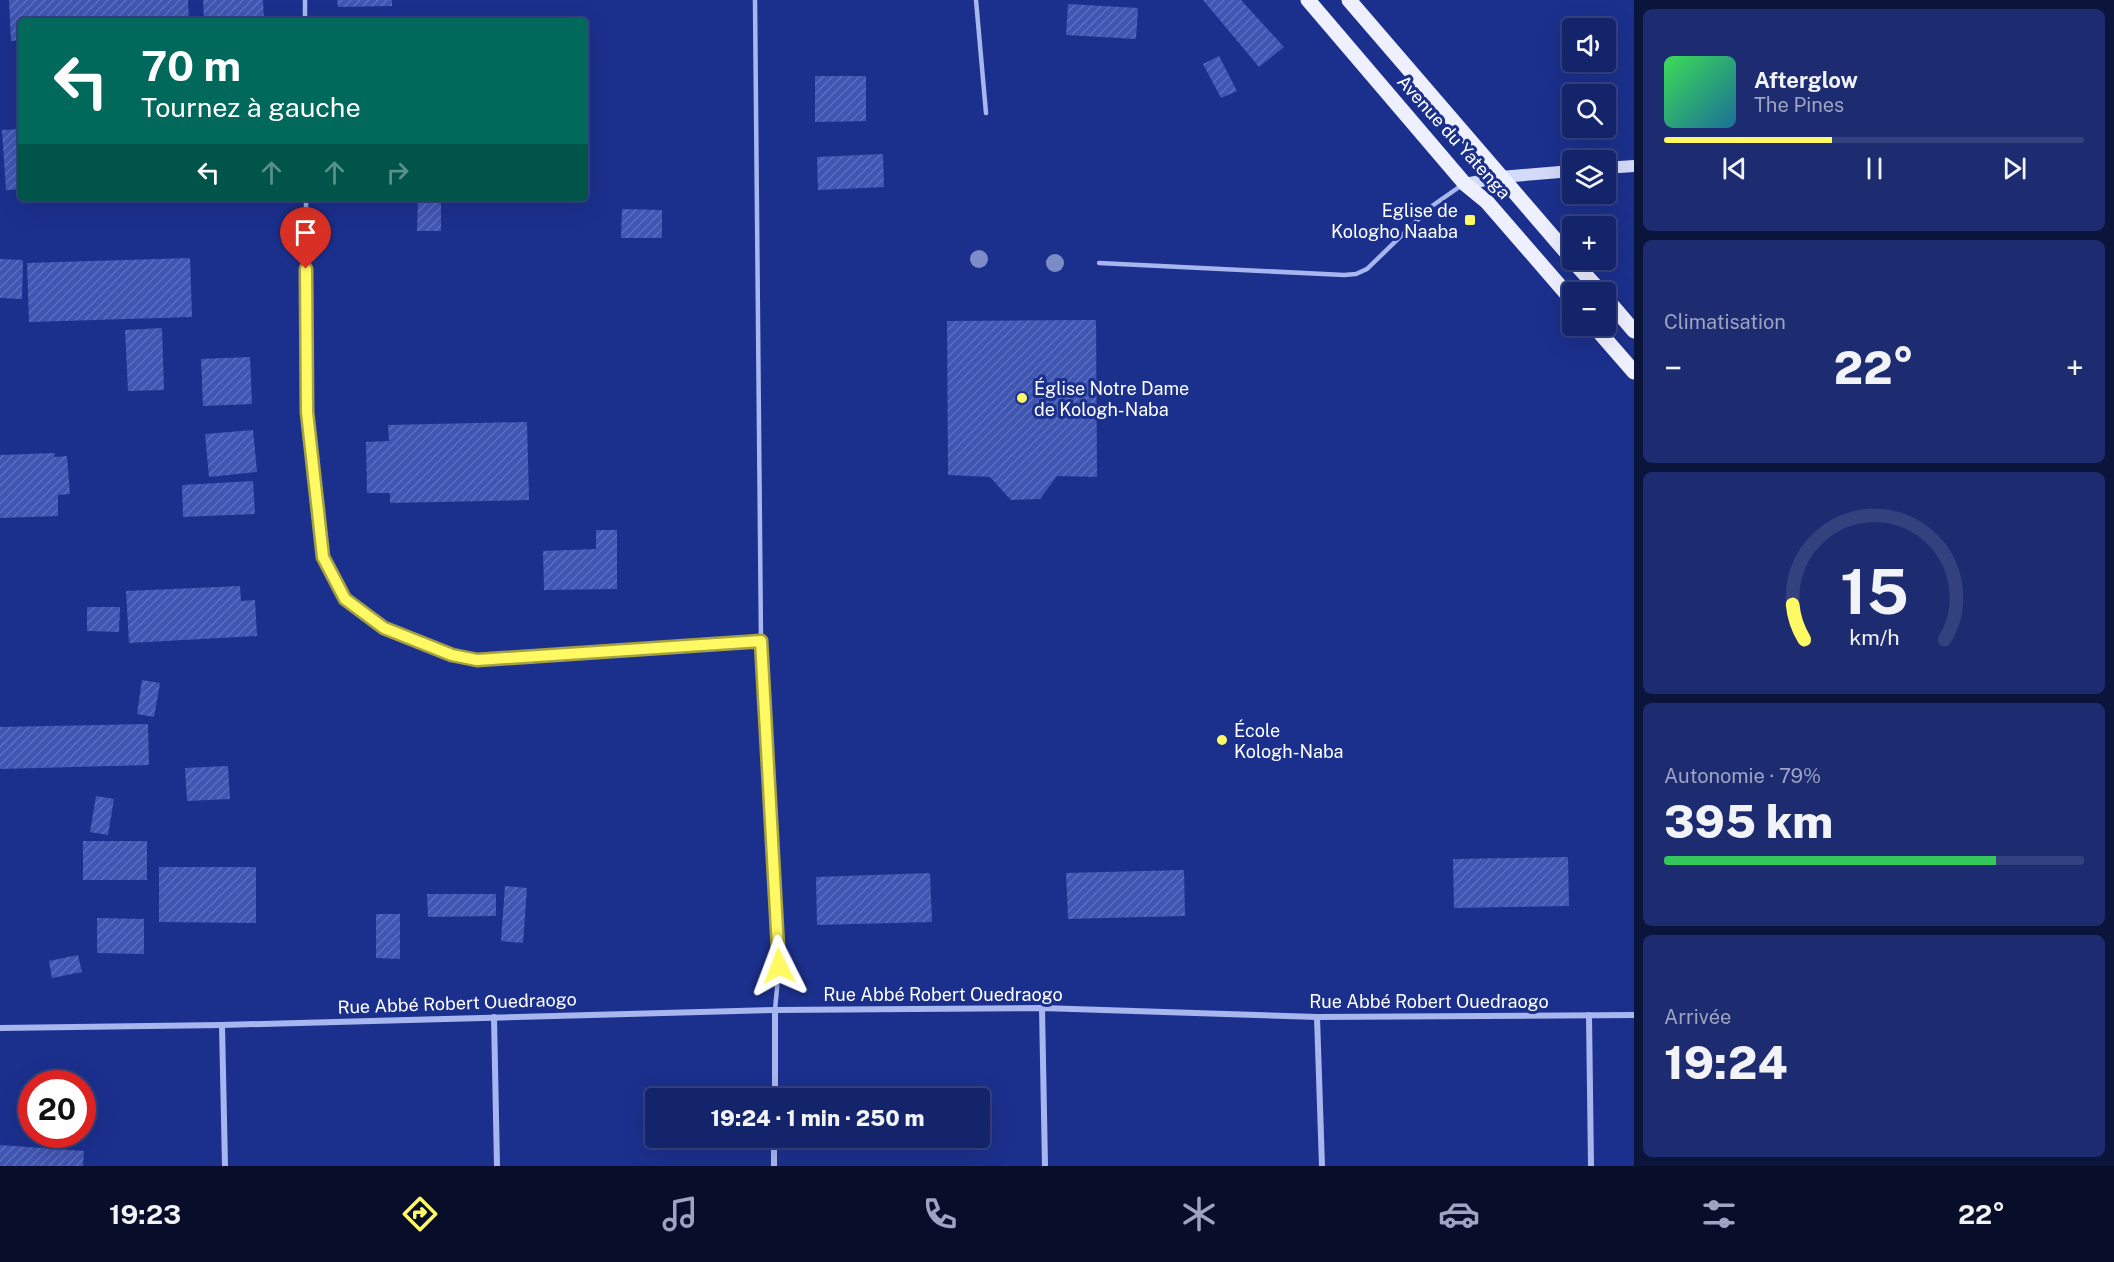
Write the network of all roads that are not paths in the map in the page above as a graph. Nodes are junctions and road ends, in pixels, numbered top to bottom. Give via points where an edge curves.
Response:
1 (305, 0) edge
2 (754, 0) edge
3 (976, 0) edge
4 (1308, 0) edge
5 (1349, 0) edge
6 (305, 18) edge
7 (986, 113) dead end
8 (1634, 166) edge
9 (1616, 167) edge
10 (1562, 172) edge
11 (1501, 177) junction
12 (1465, 184) junction
13 (306, 201) edge
14 (1562, 247) edge
15 (1099, 263) dead end
16 (1582, 270) edge
17 (1592, 282) edge
18 (1562, 288) edge
19 (1616, 310) edge
20 (1634, 331) edge
21 (1603, 336) edge
22 (1634, 372) edge
23 (761, 641) junction
24 (1042, 1008) junction
25 (775, 1010) junction
26 (1634, 1015) edge
27 (1588, 1016) junction
28 (494, 1017) junction
29 (1317, 1017) junction
30 (222, 1025) junction
31 (0, 1028) edge
32 (775, 1088) edge
33 (774, 1148) edge
34 (225, 1166) edge
35 (497, 1166) edge
36 (774, 1166) edge
37 (1045, 1166) edge
38 (1322, 1166) edge
39 (1591, 1166) edge

1 - 6 lane
2 - 23 lane
3 - 7 lane
4 - 12 main road, Avenue du Yatenga
5 - 11 main road, Avenue du Yatenga
8 - 9 street
10 - 11 street
11 - 12 street
11 - 14 main road, Avenue du Yatenga
12 - 15 lane via 1432,206 1367,270 1356,274
12 - 18 main road, Avenue du Yatenga via 1487,202
13 - 23 lane via 307,412 323,557 345,599 384,628 452,655 477,660
16 - 17 main road, Avenue du Yatenga
19 - 20 main road
21 - 22 main road
23 - 25 lane via 779,966
24 - 25 street, Rue Abbé Robert Ouedraogo
24 - 29 street, Rue Abbé Robert Ouedraogo
24 - 37 street
25 - 28 street, Rue Abbé Robert Ouedraogo
25 - 32 street
26 - 27 street, Rue Abbé Robert Ouedraogo
27 - 29 street, Rue Abbé Robert Ouedraogo
27 - 39 street
28 - 30 street, Rue Abbé Robert Ouedraogo
28 - 35 street
29 - 38 street
30 - 31 street, Rue Abbé Robert Ouedraogo
30 - 34 street
33 - 36 street

